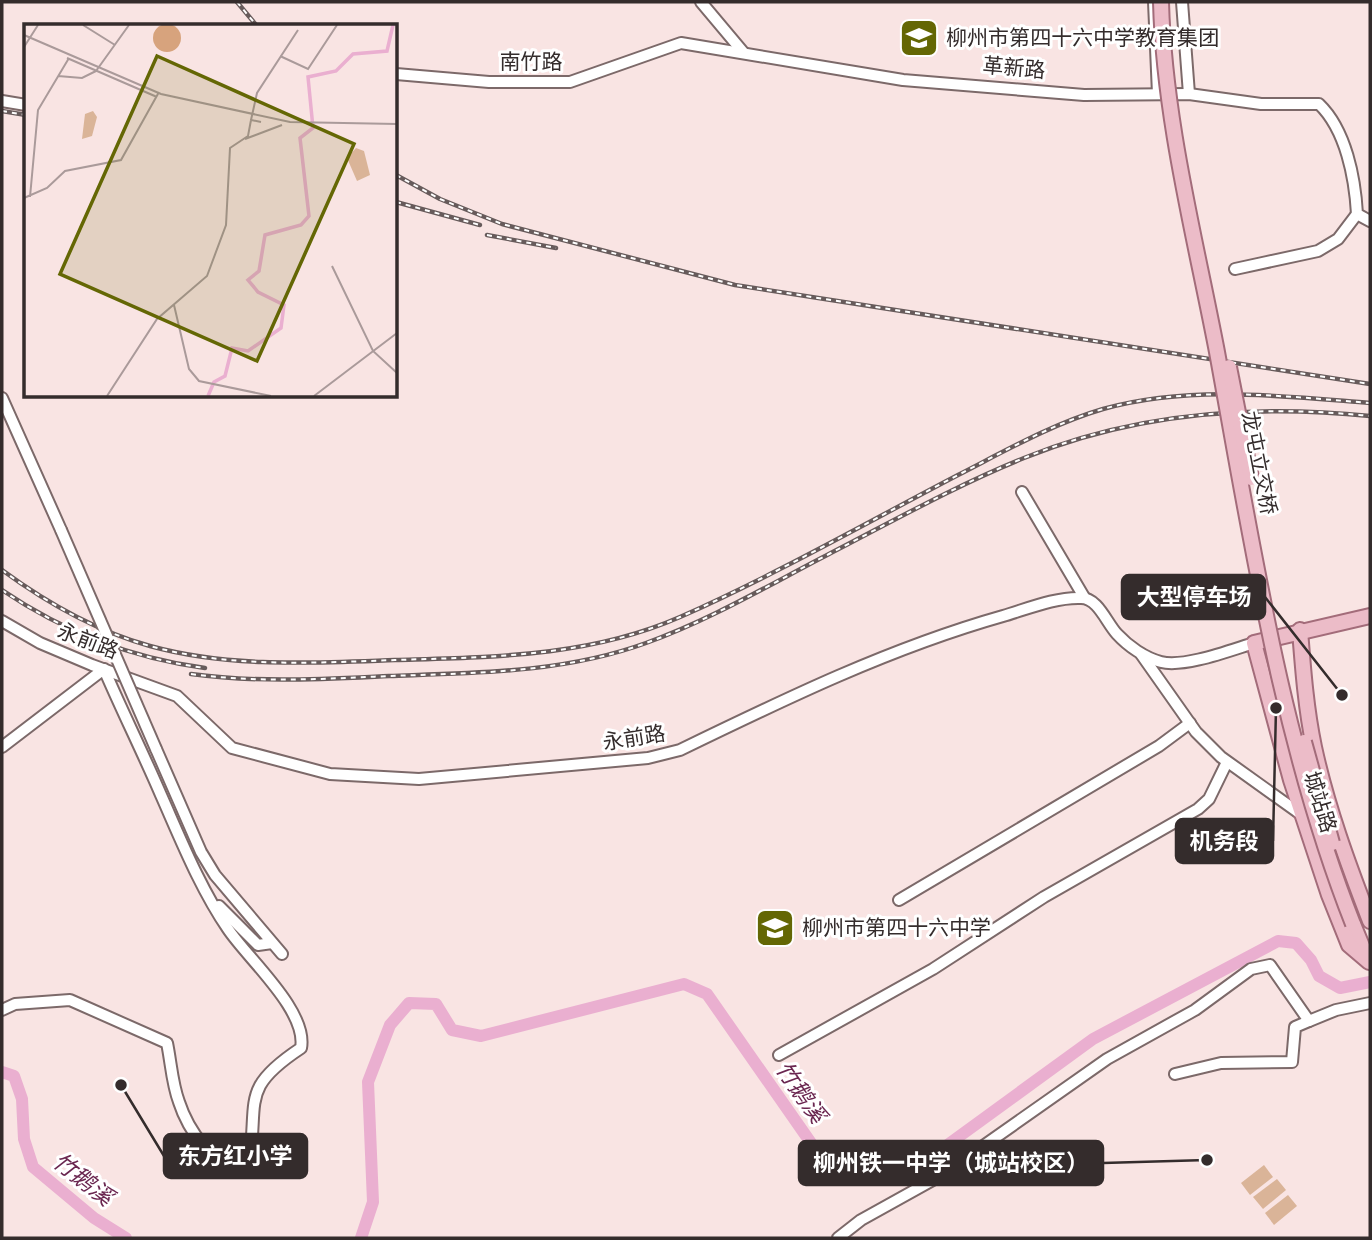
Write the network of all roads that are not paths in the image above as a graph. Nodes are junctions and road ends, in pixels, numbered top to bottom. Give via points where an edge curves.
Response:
1 (701, 2) edge
2 (1154, 2) edge
3 (1161, 2) edge
4 (1170, 2) edge
5 (1182, 2) edge
6 (743, 52) junction
7 (397, 74) edge
8 (1158, 94) junction
9 (1189, 94) junction
10 (2, 101) edge
11 (24, 105) edge
12 (1357, 214) junction
13 (1370, 221) edge
14 (1235, 269) dead end
15 (2, 398) edge
16 (1022, 492) dead end
17 (1084, 597) junction
18 (1370, 616) edge
19 (2, 621) edge
20 (1300, 630) junction
21 (1254, 643) junction
22 (1141, 654) junction
23 (104, 669) junction
24 (1190, 723) junction
25 (2, 747) edge
26 (1227, 762) junction
27 (1302, 815) junction
28 (209, 896) junction
29 (899, 900) dead end
30 (1361, 920) edge
31 (1370, 940) edge
32 (272, 943) junction
33 (282, 954) dead end
34 (1370, 963) edge
35 (1370, 1003) edge
36 (2, 1010) edge
37 (1309, 1021) junction
38 (779, 1055) dead end
39 (1175, 1074) dead end
40 (838, 1238) edge

1 - 6 street
2 - 8 street
3 - 30 main road, 龙屯立交桥, bridge via 1171,108 1290,719 1326,855
4 - 30 main road, 龙屯立交桥, bridge via 1179,106 1299,717 1335,853
5 - 9 street
6 - 7 street, 南竹路 via 681,43 570,82 489,82
6 - 8 street, 革新路 via 903,80 1084,95
8 - 9 street, 革新路
9 - 12 street, 革新路 via 1261,104 1319,104 1334,123 1355,179
10 - 11 street
12 - 13 street
12 - 14 street via 1338,239 1318,251
15 - 32 street, bridge via 201,852
16 - 17 street
17 - 22 street
17 - 23 street, 永前路 via 1061,599 957,629 872,661 680,750 636,760 419,779 330,774 232,748 177,696
18 - 20 main road
19 - 23 street, 永前路 via 40,643
20 - 21 main road
20 - 30 main road, 城站路 via 1306,704 1321,776
21 - 22 street via 1185,662 1163,663
21 - 27 main road, 城站路
22 - 24 street
23 - 25 street
23 - 28 street
24 - 26 street
24 - 29 street via 1159,746
26 - 27 street
26 - 38 street via 1209,799 1198,809 1044,897 933,969
27 - 34 main road, 城站路 via 1349,945
28 - 32 street via 258,945
28 - 36 street via 228,930 304,1034 301,1048 271,1068 259,1085 254,1096 249,1165 242,1170 221,1165 203,1144 179,1102 167,1043 70,1000 16,1004
30 - 31 main road, 城站路
30 - 34 main road, 城站路
32 - 33 street
35 - 37 street
37 - 39 street via 1295,1027 1292,1062 1220,1063
37 - 40 street via 1270,965 1251,969 1195,1010 1107,1059 942,1175

